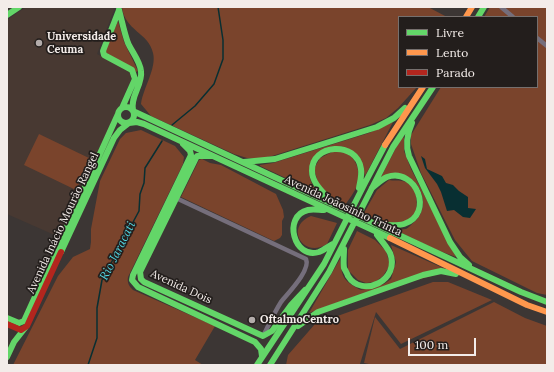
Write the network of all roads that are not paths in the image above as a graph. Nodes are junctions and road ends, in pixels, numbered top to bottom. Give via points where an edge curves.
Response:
1 (19, 7) edge
2 (472, 7) edge
3 (484, 7) edge
4 (501, 7) edge
5 (118, 8) edge
6 (7, 15) edge
7 (467, 16) edge
8 (479, 16) edge
9 (512, 16) edge
10 (538, 39) edge
11 (547, 46) edge
12 (422, 88) edge
13 (432, 88) edge
14 (419, 93) junction
15 (429, 94) junction
16 (122, 108) junction
17 (133, 111) junction
18 (118, 114) junction
19 (129, 123) junction
20 (180, 141) junction
21 (212, 156) junction
22 (240, 162) junction
23 (357, 197) junction
24 (176, 198) junction
25 (364, 203) junction
26 (338, 206) junction
27 (339, 214) junction
28 (374, 228) junction
29 (347, 238) junction
30 (336, 241) junction
31 (481, 274) junction
32 (470, 277) junction
33 (312, 284) junction
34 (547, 302) edge
35 (190, 303) junction
36 (187, 310) junction
37 (547, 312) edge
38 (7, 318) edge
39 (7, 324) edge
40 (25, 324) junction
41 (278, 325) junction
42 (276, 335) junction
43 (290, 335) junction
44 (263, 336) junction
45 (262, 356) junction
46 (7, 357) edge
47 (257, 365) edge
48 (270, 365) edge

1 - 6 main road
2 - 7 main road
3 - 8 main road
4 - 9 street
5 - 16 main road via 103,51 104,55 134,72 134,79
5 - 17 main road via 128,43 141,70 132,100
10 - 11 street
12 - 14 main road
13 - 15 main road
14 - 22 main road via 399,114 377,127 275,160
14 - 23 main road
15 - 25 main road via 392,147
15 - 31 main road via 409,130 407,152 454,249
16 - 17 main road via 127,107
16 - 18 main road
17 - 19 main road via 134,118
17 - 22 main road, Avenida Joãosinho Trinta
18 - 19 main road via 121,121
18 - 40 main road, Avenida Inácio Mourão Rangel
19 - 20 main road, Avenida Joãosinho Trinta via 140,123
19 - 40 main road, Avenida Inácio Mourão Rangel via 114,138
20 - 21 main road, Avenida Joãosinho Trinta
20 - 36 main road, Avenida Dois via 190,149 191,155 132,279 138,287
21 - 24 main road, Avenida Dois via 197,156
21 - 27 main road, Avenida Joãosinho Trinta
22 - 26 main road, Avenida Joãosinho Trinta
23 - 26 main road via 362,171 359,161 352,153 343,149 332,148 325,151 315,159 312,179 319,190
23 - 30 main road
24 - 35 main road, Avenida Dois via 140,276 144,282
24 - 44 street via 306,258 307,265
25 - 28 main road via 375,185 393,176 408,178 420,192 420,208 413,220 402,225
25 - 29 main road
26 - 28 main road, Avenida Joãosinho Trinta
27 - 28 main road, Avenida Joãosinho Trinta
27 - 30 main road via 320,209 308,211 297,218 292,229 298,246 308,252 321,251
28 - 29 main road via 388,247 392,258 388,276 378,284 360,286 347,276 342,262
28 - 31 main road, Avenida Joãosinho Trinta
28 - 32 main road, Avenida Joãosinho Trinta
29 - 43 main road
30 - 33 main road
31 - 34 main road, Avenida Joãosinho Trinta
32 - 37 main road, Avenida Joãosinho Trinta
32 - 43 main road via 441,272 423,275 318,312 302,322
33 - 41 main road via 294,301
33 - 42 main road
35 - 36 main road
35 - 44 main road, Avenida Dois
36 - 45 main road, Avenida Dois via 255,342
38 - 40 main road
39 - 40 main road via 22,329
40 - 46 main road
41 - 42 main road
41 - 44 main road
42 - 45 main road
43 - 48 main road
45 - 47 main road

